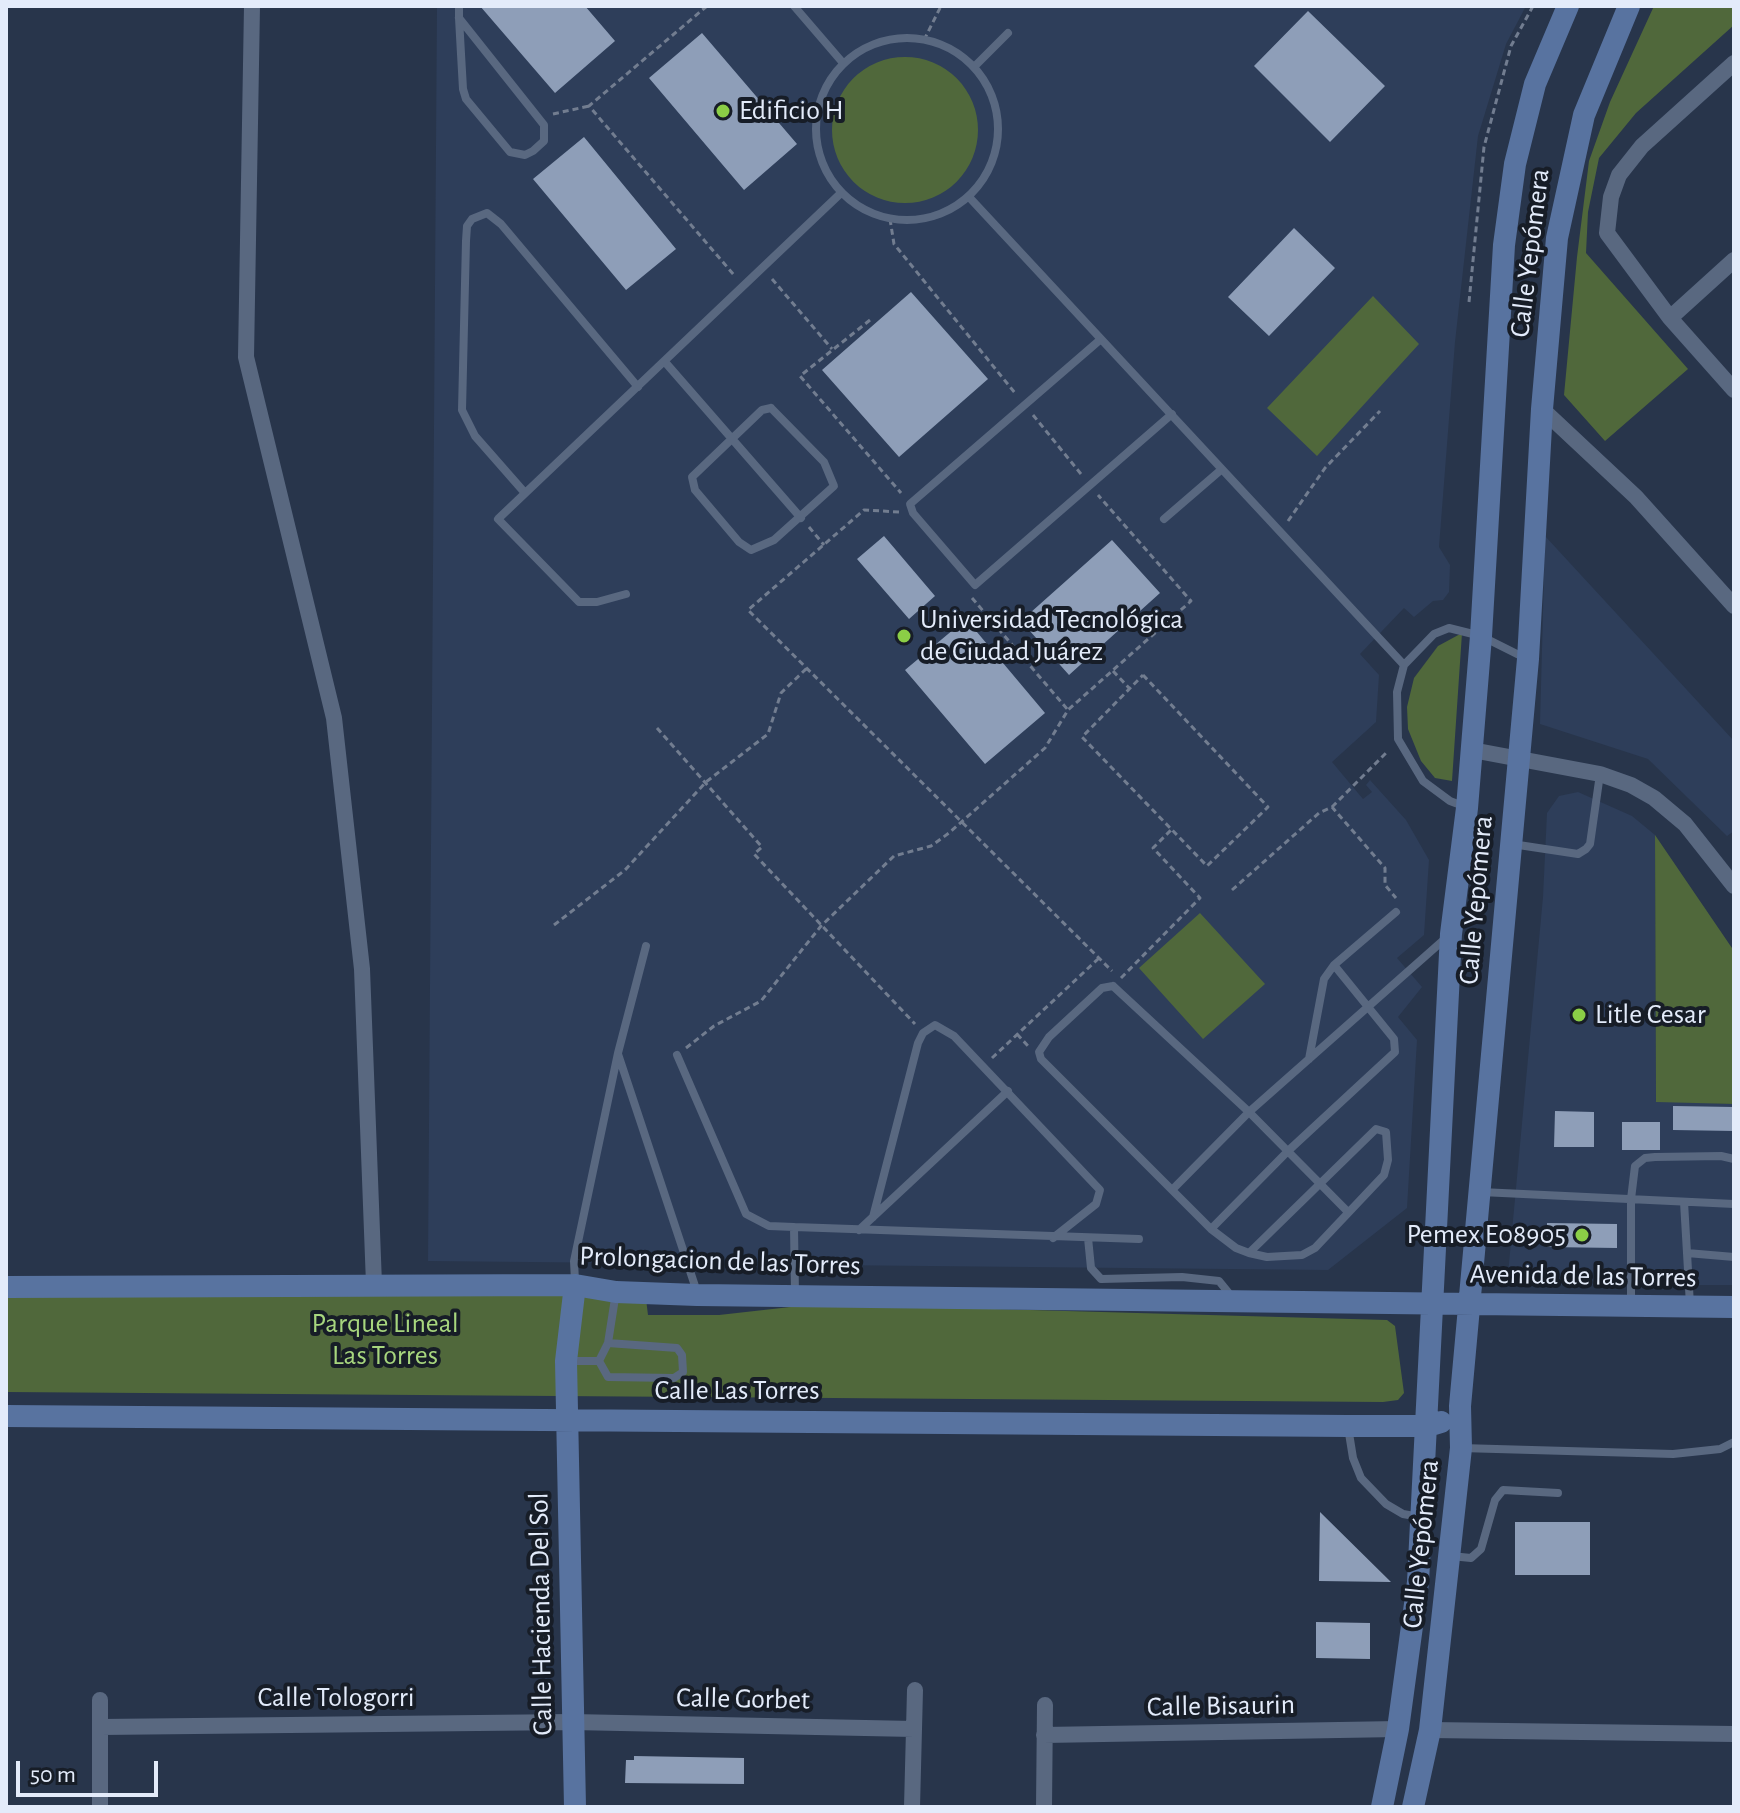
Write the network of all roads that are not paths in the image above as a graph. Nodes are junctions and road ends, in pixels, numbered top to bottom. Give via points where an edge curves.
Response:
1 (252, 6) edge
2 (459, 6) edge
3 (794, 6) edge
4 (1568, 6) edge
5 (1629, 6) edge
6 (459, 18) junction
7 (1008, 33) dead end
8 (843, 63) junction
9 (1734, 63) edge
10 (974, 67) junction
11 (841, 193) junction
12 (969, 197) junction
13 (1734, 260) edge
14 (1670, 318) junction
15 (1101, 339) junction
16 (665, 362) junction
17 (638, 387) junction
18 (1734, 390) edge
19 (1542, 409) junction
20 (1172, 414) junction
21 (731, 437) junction
22 (1222, 469) junction
23 (525, 493) junction
24 (801, 518) junction
25 (1164, 519) dead end
26 (626, 594) dead end
27 (1734, 606) edge
28 (1481, 636) junction
29 (1528, 659) junction
30 (1404, 665) junction
31 (1472, 750) junction
32 (1519, 760) junction
33 (1600, 774) junction
34 (1467, 808) junction
35 (1511, 844) junction
36 (1729, 865) edge
37 (1734, 886) edge
38 (1396, 912) road end
39 (1451, 934) junction
40 (646, 946) dead end
41 (1334, 965) junction
42 (1370, 1006) junction
43 (618, 1053) junction
44 (677, 1055) road end
45 (1309, 1059) junction
46 (1008, 1091) junction
47 (1249, 1112) junction
48 (1288, 1151) junction
49 (1734, 1159) edge
50 (1320, 1183) junction
51 (1172, 1190) junction
52 (1480, 1192) junction
53 (1631, 1199) junction
54 (1684, 1202) junction
55 (1734, 1204) edge
56 (1348, 1212) junction
57 (873, 1217) junction
58 (794, 1227) junction
59 (1211, 1229) junction
60 (859, 1230) junction
61 (1053, 1238) junction
62 (1088, 1238) junction
63 (1139, 1239) dead end
64 (1249, 1253) junction
65 (1687, 1253) junction
66 (1734, 1257) edge
67 (374, 1284) junction
68 (575, 1285) junction
69 (6, 1287) edge
70 (616, 1292) junction
71 (697, 1295) junction
72 (795, 1296) junction
73 (1236, 1301) junction
74 (1431, 1304) junction
75 (1470, 1305) junction
76 (1631, 1306) junction
77 (1690, 1307) junction
78 (1734, 1307) edge
79 (608, 1343) junction
80 (566, 1361) junction
81 (599, 1361) junction
82 (1460, 1406) junction
83 (6, 1416) edge
84 (569, 1420) junction
85 (1348, 1426) junction
86 (1428, 1426) junction
87 (1734, 1442) edge
88 (1461, 1448) junction
89 (1558, 1493) dead end
90 (1422, 1518) junction
91 (1451, 1556) junction
92 (915, 1690) dead end
93 (100, 1700) dead end
94 (1045, 1705) dead end
95 (572, 1722) junction
96 (101, 1727) junction
97 (914, 1729) junction
98 (1398, 1729) junction
99 (1430, 1730) junction
100 (1734, 1734) edge
101 (1044, 1735) junction
102 (100, 1807) edge
103 (575, 1807) edge
104 (912, 1807) edge
105 (1044, 1807) edge
106 (1382, 1807) edge
107 (1413, 1807) edge

1 - 67 street via 246,357 334,718 362,969
2 - 6 lane
3 - 8 lane
4 - 28 main road, Calle Yepómera via 1535,84 1515,164 1504,245
5 - 19 main road, Calle Yepómera via 1584,115 1567,180
6 - 6 lane via 463,89 471,108 503,146 515,154 533,151 547,134 539,117
7 - 10 lane
8 - 10 lane via 867,47 895,38 924,40 951,50
8 - 11 lane via 824,92 815,127 827,174
9 - 14 street via 1642,146 1619,175 1611,197 1607,233
10 - 12 lane via 990,91 996,147 987,174
11 - 12 lane via 864,210 890,219 919,220 946,212
11 - 16 lane
12 - 15 lane
13 - 14 street
14 - 18 street
15 - 20 lane
15 - 20 lane via 912,509 975,585
16 - 17 lane
16 - 21 lane
17 - 23 lane
17 - 23 lane via 501,224 487,213 472,219 466,241 462,410 475,436
19 - 27 street via 1636,497
19 - 29 main road, Calle Yepómera
20 - 22 lane
21 - 24 lane
21 - 24 lane via 771,408 824,462 834,486
21 - 24 lane via 695,470 692,483 739,542 757,550
22 - 25 lane
22 - 30 lane
23 - 26 lane via 498,519 579,602
28 - 29 lane
28 - 30 lane via 1441,630
28 - 31 main road, Calle Yepómera
29 - 32 main road, Calle Yepómera
30 - 34 lane via 1397,692 1398,739 1423,781
31 - 32 street
31 - 34 main road, Calle Yepómera
32 - 33 street
32 - 35 main road, Calle Yepómera
33 - 35 lane via 1586,849 1578,854
33 - 36 street via 1654,798
34 - 39 main road, Calle Yepómera
35 - 52 main road, Calle Yepómera
36 - 37 street
38 - 41 lane
39 - 42 lane
39 - 74 main road, Calle Yepómera
40 - 43 lane
41 - 42 lane
41 - 45 lane via 1318,997
42 - 45 lane
42 - 48 lane via 1394,1039 1395,1052
43 - 68 lane via 574,1261
43 - 71 lane
44 - 58 lane via 746,1214 769,1226
45 - 47 lane
46 - 57 lane
46 - 57 lane via 944,1027 935,1025 923,1033
46 - 61 lane via 1100,1190 1096,1204
47 - 48 lane
47 - 51 lane
47 - 51 lane via 1116,983 1102,988 1049,1037 1039,1052 1041,1059
48 - 50 lane
48 - 59 lane
49 - 53 lane via 1645,1158 1632,1171
50 - 56 lane
50 - 56 lane via 1376,1129 1386,1132 1384,1175
50 - 64 lane
51 - 59 lane
52 - 53 lane
52 - 75 main road, Calle Yepómera
53 - 54 lane
53 - 76 lane
54 - 55 lane
54 - 65 lane
56 - 64 lane via 1302,1255
57 - 60 lane
58 - 60 lane
58 - 72 lane
59 - 64 lane
60 - 61 lane
61 - 62 lane
62 - 63 lane
62 - 73 lane via 1091,1268 1101,1279 1219,1281
65 - 66 lane
65 - 77 lane
67 - 68 main road, Prolongacion de las Torres
67 - 69 main road, Prolongacion de las Torres
68 - 70 main road, Prolongacion de las Torres
68 - 80 main road, Calle Hacienda Del Sol
70 - 71 main road, Prolongacion de las Torres
70 - 79 lane
71 - 72 main road, Prolongacion de las Torres
72 - 73 main road, Prolongacion de las Torres
73 - 74 main road, Prolongacion de las Torres
74 - 75 main road, Avenida de las Torres
74 - 86 main road, Calle Yepómera
75 - 76 main road, Avenida de las Torres
75 - 82 main road, Calle Yepómera
76 - 77 main road, Avenida de las Torres
77 - 78 main road, Avenida de las Torres
79 - 81 lane
79 - 81 lane via 677,1348 683,1372 674,1378 615,1379 603,1373
80 - 81 lane
80 - 84 main road, Calle Hacienda Del Sol
82 - 86 main road
82 - 88 main road, Calle Yepómera
83 - 84 main road, Calle Las Torres
84 - 85 main road, Calle Las Torres
84 - 95 main road, Calle Hacienda Del Sol
85 - 86 main road, Calle Las Torres
85 - 90 lane via 1361,1478 1386,1504
86 - 90 main road, Calle Yepómera
87 - 88 lane via 1720,1449 1673,1454
88 - 91 main road, Calle Yepómera
89 - 91 lane via 1503,1490 1495,1500 1481,1549 1471,1558
90 - 98 main road, Calle Yepómera
91 - 99 main road, Calle Yepómera
92 - 97 street
93 - 96 street
94 - 101 street
95 - 96 street, Calle Tologorri
95 - 97 street, Calle Gorbet
95 - 103 main road, Calle Hacienda Del Sol
96 - 102 street
97 - 104 street
98 - 101 street, Calle Bisaurin
98 - 106 main road, Calle Yepómera
99 - 100 street
99 - 107 main road, Calle Yepómera
101 - 105 street

